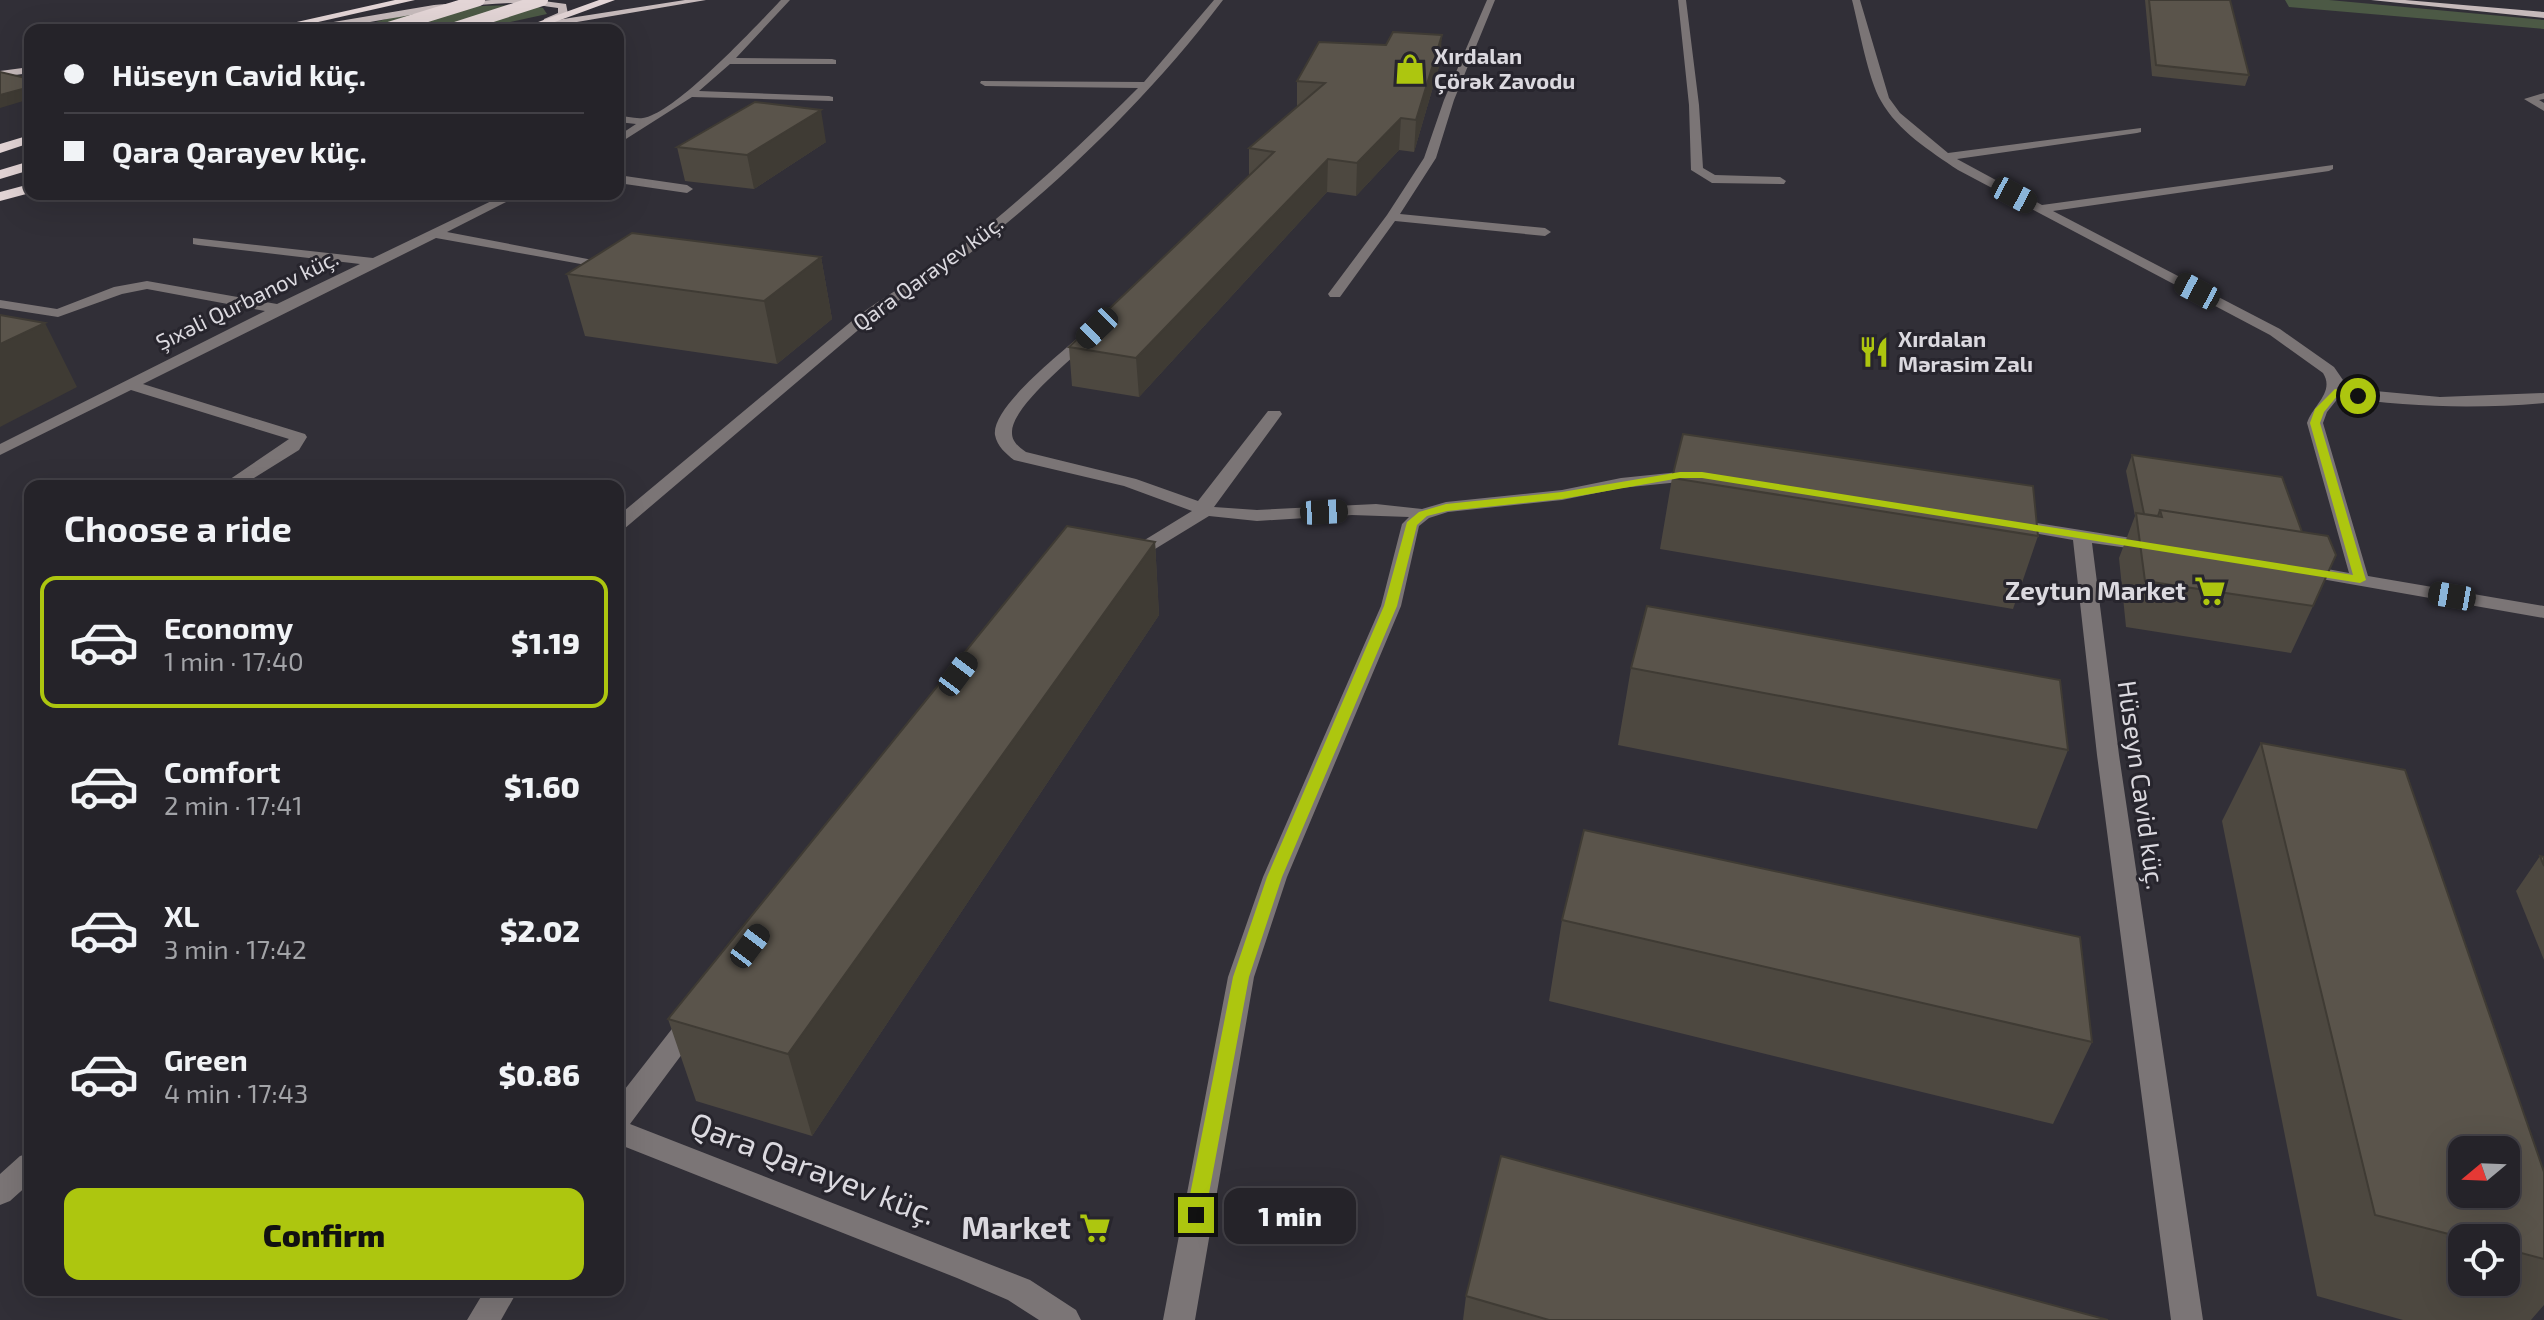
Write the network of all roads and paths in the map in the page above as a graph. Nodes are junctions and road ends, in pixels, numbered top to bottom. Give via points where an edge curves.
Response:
1 (410, 0) edge
2 (429, 0) edge
3 (479, 0) edge
4 (520, 0) edge
5 (542, 0) edge
6 (610, 0) edge
7 (702, 0) edge
8 (786, 0) edge
9 (1219, 0) edge
10 (1491, 0) edge
11 (1682, 0) edge
12 (1856, 0) edge
13 (2375, 0) edge
14 (2452, 0) edge
15 (502, 1) edge
16 (2544, 8) edge
17 (2544, 15) edge
18 (372, 17) junction
19 (296, 24) edge
20 (328, 24) edge
21 (351, 24) edge
22 (401, 24) edge
23 (468, 24) edge
24 (537, 24) edge
25 (539, 24) edge
26 (552, 24) edge
27 (728, 61) junction
28 (832, 62) dead end
29 (24, 75) edge
30 (0, 77) edge
31 (985, 83) dead end
32 (1149, 85) junction
33 (690, 94) junction
34 (2544, 96) edge
35 (829, 99) dead end
36 (2544, 108) edge
37 (624, 120) edge
38 (650, 122) junction
39 (2137, 130) dead end
40 (624, 137) edge
41 (24, 141) edge
42 (0, 149) edge
43 (1945, 157) junction
44 (24, 167) edge
45 (2329, 167) dead end
46 (0, 175) edge
47 (624, 180) edge
48 (1780, 181) dead end
49 (687, 189) dead end
50 (24, 190) edge
51 (0, 197) edge
52 (504, 200) edge
53 (2039, 209) junction
54 (1392, 217) junction
55 (1545, 232) dead end
56 (435, 234) junction
57 (198, 241) dead end
58 (373, 262) junction
59 (598, 265) edge
60 (1335, 294) dead end
61 (0, 304) edge
62 (279, 309) junction
63 (1101, 324) edge
64 (129, 384) junction
65 (2335, 392) junction
66 (2544, 398) edge
67 (1274, 414) dead end
68 (2, 447) edge
69 (1715, 477) edge
70 (239, 480) edge
71 (1204, 511) junction
72 (1423, 514) junction
73 (624, 520) edge
74 (1989, 520) edge
75 (2082, 536) junction
76 (2175, 550) edge
77 (1112, 567) edge
78 (2283, 567) edge
79 (2360, 580) junction
80 (2544, 612) edge
81 (705, 1005) edge
82 (624, 1111) edge
83 (624, 1134) edge
84 (24, 1170) edge
85 (0, 1192) edge
86 (499, 1296) edge
87 (483, 1320) edge
88 (1065, 1320) edge
89 (1179, 1320) edge
90 (2187, 1320) edge

1 - 19 highway
2 - 18 highway
3 - 22 highway, bridge
4 - 15 main road
5 - 23 highway, bridge
6 - 25 highway
7 - 26 main road
8 - 27 street
9 - 32 street, Qara Qarayev küç.
10 - 54 street via 1430,158
11 - 48 street via 1697,170 1712,179
12 - 43 street via 1884,98
13 - 17 main road
14 - 16 main road
15 - 18 main road
15 - 24 main road via 563,6 563,14
18 - 20 main road
18 - 21 highway
27 - 28 street
27 - 33 street
29 - 30 main road
31 - 32 street
32 - 73 street, Qara Qarayev küç. via 993,229 858,323
33 - 35 street
33 - 38 street
34 - 36 street via 2529,99
37 - 38 street
38 - 40 street
39 - 43 street
41 - 42 highway
43 - 53 street
44 - 46 highway
45 - 53 street
47 - 49 street
50 - 51 highway
52 - 56 street, Şıxəli Qurbanov küç.
53 - 65 street via 2275,332 2329,370
54 - 55 street
54 - 60 street
56 - 58 street, Şıxəli Qurbanov küç.
56 - 59 street
57 - 58 street
58 - 62 street, Şıxəli Qurbanov küç.
61 - 62 street via 58,313 147,285
62 - 64 street, Şıxəli Qurbanov küç.
63 - 71 street via 1011,410 1003,423 1007,448 1043,464 1146,488
64 - 68 street, Şıxəli Qurbanov küç.
64 - 70 street via 299,437 293,447
65 - 66 street via 2453,404
65 - 79 street via 2315,423
67 - 71 street
69 - 72 street via 1680,475
71 - 72 street via 1262,516 1387,508
71 - 77 street
72 - 89 street via 1411,524 1391,606 1275,877 1241,977
74 - 75 street
75 - 76 street
75 - 90 street, Hüseyn Cavid küç.
78 - 79 street
79 - 80 street
81 - 82 street
83 - 88 street, Qara Qarayev küç. via 968,1268 1019,1290
84 - 85 street
86 - 87 street

